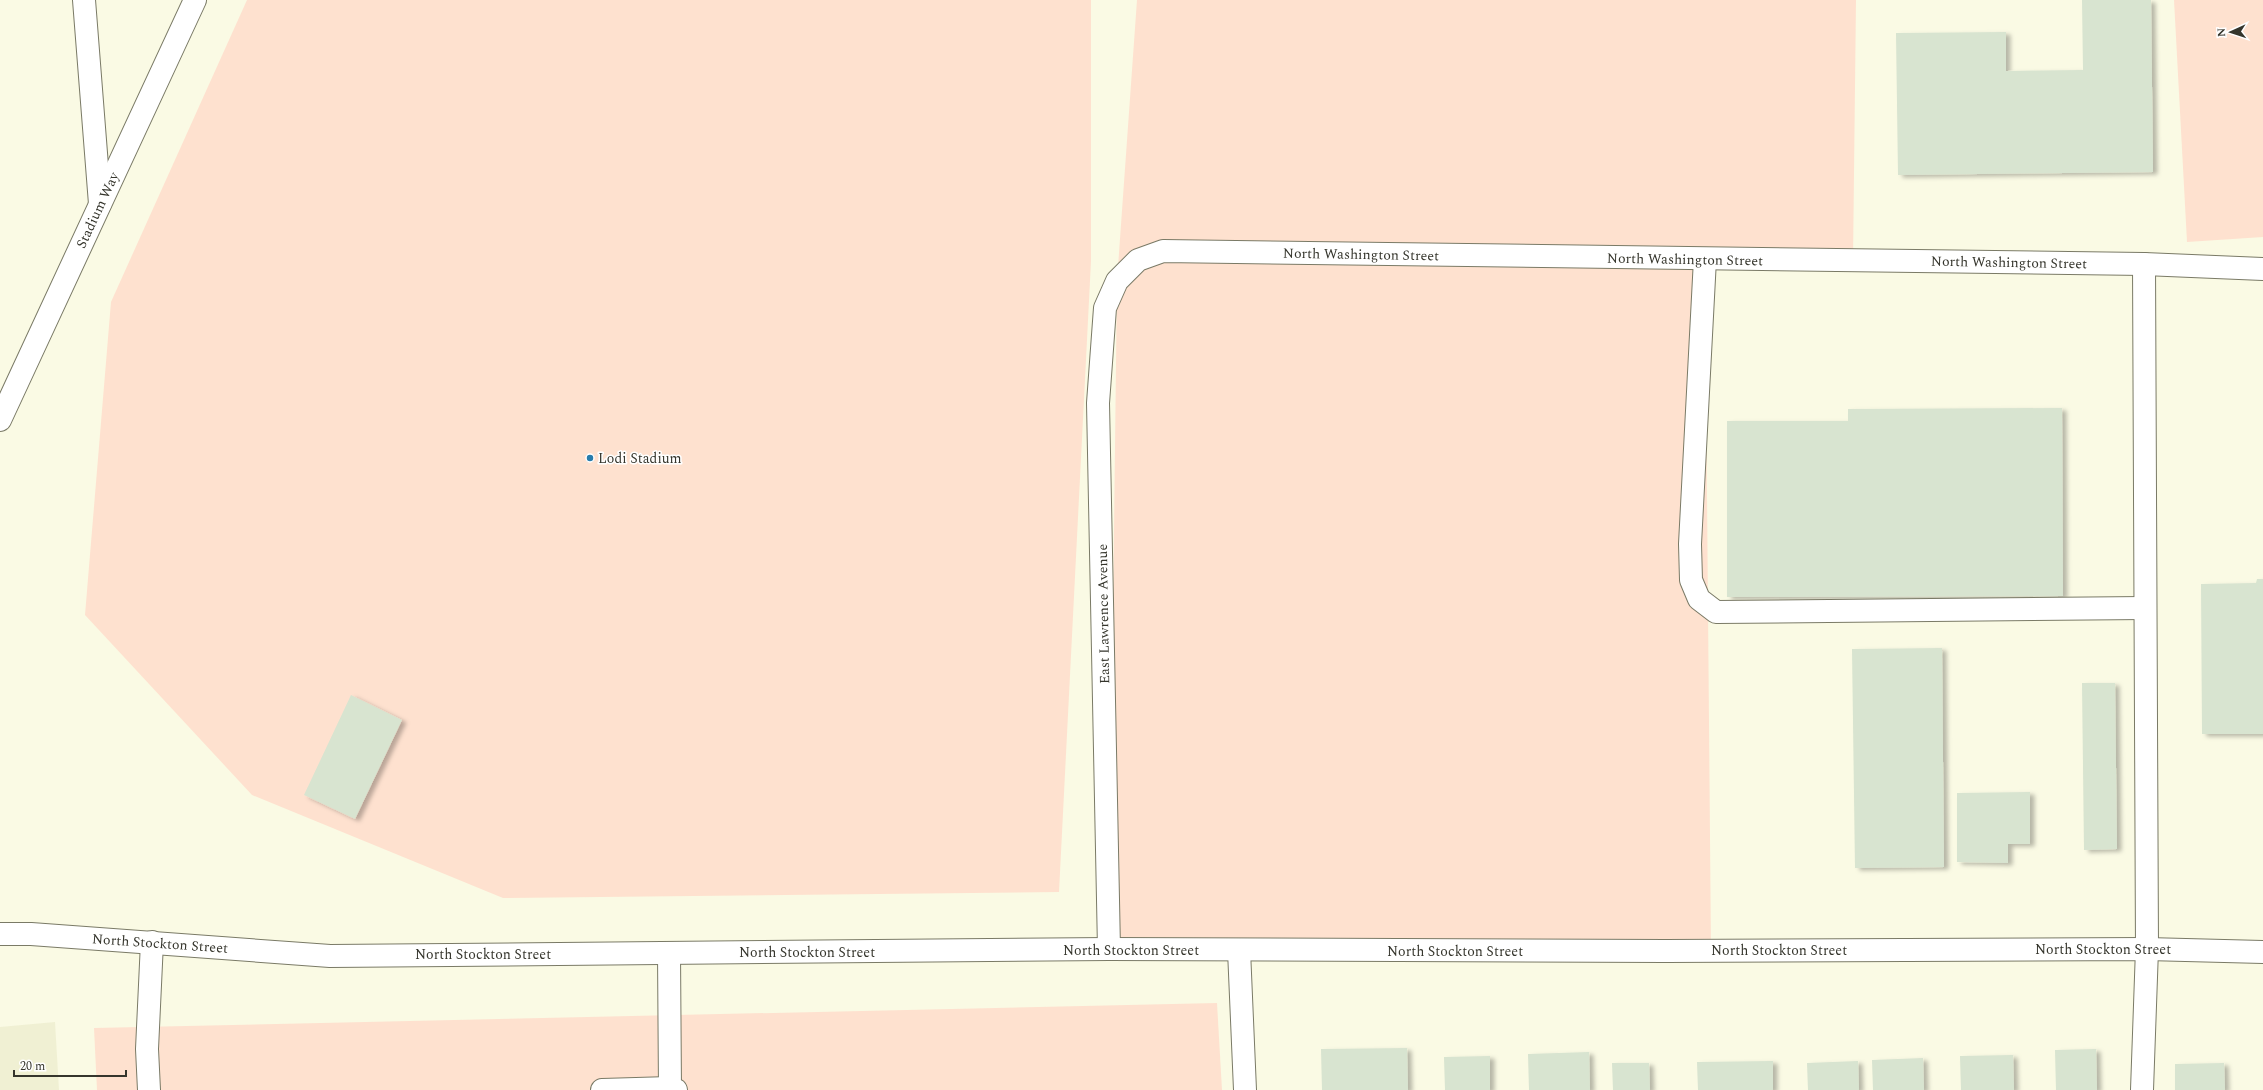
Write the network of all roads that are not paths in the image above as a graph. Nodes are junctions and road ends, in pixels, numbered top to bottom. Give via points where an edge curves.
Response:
1 (84, 0) edge
2 (191, 3) edge
3 (100, 205) junction
4 (1705, 259) junction
5 (2144, 264) junction
6 (2263, 269) edge
7 (1117, 281) joint
8 (0, 420) edge
9 (2145, 608) junction
10 (0, 934) edge
11 (152, 942) junction
12 (1109, 949) junction
13 (2147, 949) junction
14 (1239, 950) junction
15 (2263, 952) edge
16 (669, 953) junction
17 (672, 1089) edge
18 (149, 1090) edge
19 (602, 1090) edge
20 (1245, 1090) edge
21 (2142, 1090) edge

1 - 3 street
2 - 3 street, Stadium Way
3 - 8 street, Stadium Way
4 - 5 street, North Washington Street
4 - 7 street, North Washington Street via 1163,251 1138,260
4 - 9 street via 1690,544 1692,580 1699,599 1716,612
5 - 6 street, North Washington Street
5 - 9 street
7 - 12 street, East Lawrence Avenue via 1105,308 1098,403
9 - 13 street
10 - 11 street, North Stockton Street
11 - 16 street, North Stockton Street via 330,956
11 - 18 street via 147,1050
12 - 14 street, North Stockton Street
12 - 16 street, North Stockton Street
13 - 14 street, North Stockton Street
13 - 15 street, North Stockton Street
13 - 21 street
14 - 20 street
16 - 17 street
17 - 19 street

